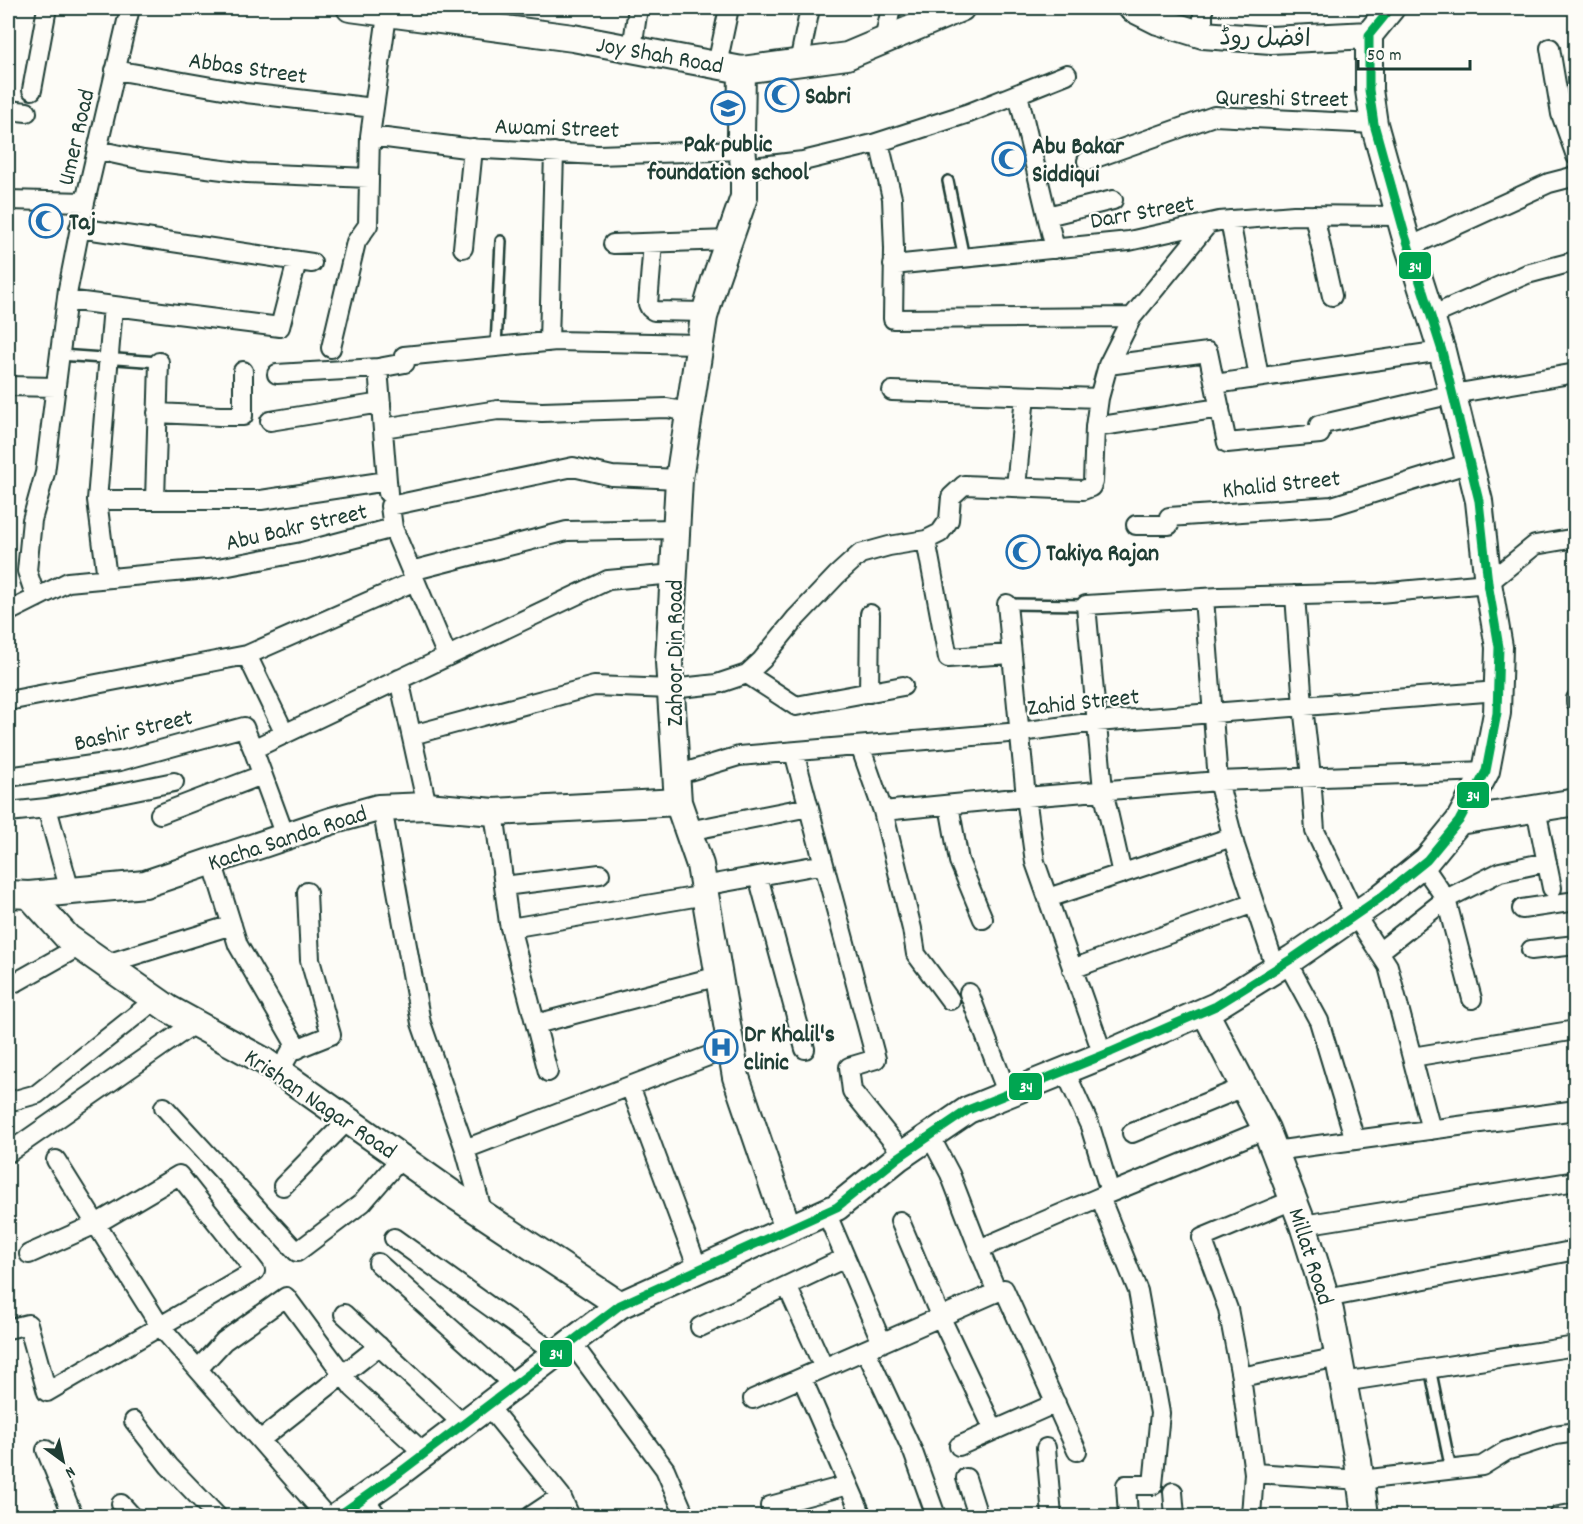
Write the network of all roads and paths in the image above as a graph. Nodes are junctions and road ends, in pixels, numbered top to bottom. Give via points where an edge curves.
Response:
1 (47, 8) edge
2 (130, 8) edge
3 (350, 8) edge
4 (638, 8) edge
5 (729, 8) edge
6 (810, 8) edge
7 (891, 8) edge
8 (961, 8) edge
9 (1132, 8) edge
10 (1203, 8) edge
11 (1391, 8) edge
12 (387, 10) edge
13 (457, 15) edge
14 (1203, 35) junction
15 (1369, 35) junction
16 (884, 41) junction
17 (1550, 48) dead end
18 (632, 49) junction
19 (799, 63) junction
20 (717, 65) junction
21 (115, 70) junction
22 (742, 70) junction
23 (1067, 74) dead end
24 (32, 90) dead end
25 (1018, 94) junction
26 (374, 108) junction
27 (8, 110) edge
28 (27, 112) dead end
29 (1374, 124) junction
30 (370, 136) junction
31 (879, 142) junction
32 (473, 148) junction
33 (96, 150) junction
34 (554, 152) junction
35 (1575, 156) edge
36 (744, 159) junction
37 (1087, 161) dead end
38 (369, 177) junction
39 (1575, 177) edge
40 (948, 181) dead end
41 (8, 200) edge
42 (1113, 200) dead end
43 (84, 202) junction
44 (1314, 215) junction
45 (1047, 216) junction
46 (1400, 216) junction
47 (1230, 220) junction
48 (1208, 224) junction
49 (79, 228) junction
50 (729, 240) junction
51 (501, 241) dead end
52 (653, 243) junction
53 (613, 244) dead end
54 (1409, 247) junction
55 (463, 248) dead end
56 (1055, 249) junction
57 (964, 258) junction
58 (1575, 261) edge
59 (893, 265) junction
60 (1332, 296) dead end
61 (67, 300) junction
62 (113, 306) junction
63 (705, 312) junction
64 (1431, 316) junction
65 (1132, 317) junction
66 (549, 342) junction
67 (699, 344) junction
68 (496, 347) junction
69 (331, 348) dead end
70 (1442, 351) junction
71 (60, 355) junction
72 (109, 359) junction
73 (159, 362) joint
74 (1108, 365) junction
75 (378, 368) junction
76 (243, 371) dead end
77 (1575, 373) edge
78 (277, 374) dead end
79 (1259, 377) junction
80 (1215, 384) junction
81 (8, 386) edge
82 (56, 387) junction
83 (892, 391) dead end
84 (1453, 394) junction
85 (1024, 396) junction
86 (1099, 398) junction
87 (381, 403) junction
88 (1220, 408) junction
89 (689, 412) junction
90 (158, 413) junction
91 (270, 421) dead end
92 (1095, 427) junction
93 (383, 428) junction
94 (1470, 464) junction
95 (679, 479) junction
96 (387, 481) junction
97 (1016, 487) junction
98 (97, 500) junction
99 (155, 500) junction
100 (390, 506) junction
101 (1136, 525) dead end
102 (393, 528) junction
103 (676, 529) junction
104 (1575, 538) edge
105 (926, 540) junction
106 (674, 574) junction
107 (413, 576) junction
108 (107, 578) junction
109 (1488, 583) junction
110 (1294, 595) junction
111 (36, 598) junction
112 (1204, 598) junction
113 (1006, 604) joint
114 (1086, 605) junction
115 (8, 612) edge
116 (870, 614) dead end
117 (1011, 654) junction
118 (247, 655) junction
119 (447, 656) junction
120 (747, 674) junction
121 (399, 679) junction
122 (903, 686) dead end
123 (671, 689) junction
124 (1498, 691) junction
125 (869, 693) junction
126 (8, 701) edge
127 (1303, 706) junction
128 (1213, 713) junction
129 (1096, 722) junction
130 (1020, 732) junction
131 (285, 734) junction
132 (412, 735) junction
133 (860, 746) junction
134 (253, 749) junction
135 (794, 752) junction
136 (1486, 771) junction
137 (262, 775) junction
138 (676, 775) junction
139 (1311, 776) junction
140 (8, 777) edge
141 (1218, 781) junction
142 (174, 782) dead end
143 (1103, 790) junction
144 (1026, 797) junction
145 (678, 802) junction
146 (1575, 802) edge
147 (949, 805) junction
148 (427, 806) junction
149 (809, 807) junction
150 (46, 808) junction
151 (382, 808) junction
152 (1536, 809) junction
153 (883, 811) junction
154 (8, 812) edge
155 (494, 812) junction
156 (160, 814) dead end
157 (1459, 821) junction
158 (688, 831) junction
159 (285, 836) junction
160 (1232, 837) junction
161 (212, 861) junction
162 (1547, 862) junction
163 (824, 864) junction
164 (1422, 864) junction
165 (600, 874) dead end
166 (1122, 874) junction
167 (758, 876) junction
168 (504, 886) junction
169 (1552, 888) dead end
170 (70, 891) junction
171 (705, 891) junction
172 (307, 892) dead end
173 (18, 894) edge
174 (1048, 898) junction
175 (1446, 899) junction
176 (1575, 901) edge
177 (1254, 903) junction
178 (1522, 909) dead end
179 (1355, 915) junction
180 (983, 919) dead end
181 (232, 925) junction
182 (510, 928) junction
183 (1575, 945) edge
184 (80, 946) junction
185 (1531, 950) dead end
186 (1379, 952) junction
187 (106, 964) junction
188 (1281, 965) junction
189 (1072, 969) junction
190 (719, 976) junction
191 (8, 985) edge
192 (969, 993) dead end
193 (1472, 999) dead end
194 (156, 1000) junction
195 (950, 1000) dead end
196 (1204, 1012) junction
197 (195, 1023) junction
198 (536, 1024) junction
199 (1575, 1030) edge
200 (732, 1047) junction
201 (298, 1048) junction
202 (806, 1049) dead end
203 (1103, 1055) junction
204 (1412, 1057) junction
205 (1065, 1071) junction
206 (279, 1072) junction
207 (548, 1072) dead end
208 (630, 1086) junction
209 (1244, 1087) junction
210 (1008, 1095) junction
211 (8, 1102) edge
212 (164, 1107) dead end
213 (1575, 1110) edge
214 (348, 1120) junction
215 (1431, 1130) junction
216 (1132, 1133) dead end
217 (930, 1136) junction
218 (1270, 1140) junction
219 (1355, 1140) junction
220 (465, 1149) junction
221 (8, 1153) edge
222 (903, 1154) junction
223 (401, 1158) junction
224 (56, 1160) dead end
225 (1575, 1181) edge
226 (283, 1186) dead end
227 (1105, 1194) junction
228 (1293, 1200) junction
229 (826, 1212) junction
230 (483, 1214) junction
231 (900, 1221) dead end
232 (96, 1224) junction
233 (1303, 1225) junction
234 (788, 1229) junction
235 (394, 1239) dead end
236 (979, 1249) junction
237 (1575, 1250) edge
238 (29, 1254) dead end
239 (845, 1258) junction
240 (378, 1263) dead end
241 (698, 1269) junction
242 (787, 1286) junction
243 (997, 1292) junction
244 (1326, 1298) junction
245 (620, 1305) junction
246 (344, 1314) dead end
247 (941, 1318) junction
248 (160, 1326) junction
249 (700, 1327) dead end
250 (8, 1329) edge
251 (379, 1346) junction
252 (874, 1347) junction
253 (1575, 1347) edge
254 (563, 1348) junction
255 (824, 1368) junction
256 (1430, 1368) junction
257 (198, 1369) junction
258 (1341, 1369) junction
259 (343, 1375) junction
260 (1241, 1377) junction
261 (802, 1378) junction
262 (514, 1385) junction
263 (753, 1399) dead end
264 (1056, 1403) junction
265 (488, 1406) junction
266 (135, 1421) dead end
267 (463, 1424) junction
268 (994, 1430) junction
269 (1575, 1432) edge
270 (260, 1440) junction
271 (958, 1446) dead end
272 (1046, 1448) dead end
273 (46, 1450) dead end
274 (1077, 1451) dead end
275 (425, 1454) junction
276 (1451, 1470) junction
277 (1254, 1473) junction
278 (966, 1478) dead end
279 (1360, 1480) junction
280 (848, 1485) junction
281 (1173, 1492) dead end
282 (561, 1496) junction
283 (770, 1506) dead end
284 (370, 1507) edge
285 (1575, 1513) edge
286 (73, 1516) edge
287 (217, 1516) edge
288 (327, 1516) edge
289 (338, 1516) edge
290 (531, 1516) edge
291 (570, 1516) edge
292 (685, 1516) edge
293 (862, 1516) edge
294 (936, 1516) edge
295 (978, 1516) edge
296 (1052, 1516) edge
297 (1128, 1516) edge
298 (1175, 1516) edge
299 (1251, 1516) edge
300 (1365, 1516) edge
301 (1559, 1516) edge

1 - 24 street
2 - 21 street, Umer Road
3 - 12 main road, Joy Shah Road
4 - 18 street
5 - 20 street
6 - 19 street
7 - 16 street
8 - 16 main road, Joy Shah Road
9 - 14 main road, افضل روڈ
10 - 14 street
11 - 15 main road
12 - 13 main road, Joy Shah Road
12 - 26 street
13 - 18 main road, Joy Shah Road
14 - 15 main road, افضل روڈ via 1271,40
15 - 29 main road via 1369,90
16 - 19 main road, Joy Shah Road via 847,56
17 - 35 street via 1561,114
18 - 20 main road, Joy Shah Road
19 - 22 main road, Joy Shah Road
20 - 22 main road, Joy Shah Road
21 - 26 street, Abbas Street via 246,93
21 - 33 street, Umer Road
22 - 36 main road, Zahoor Din Road
23 - 25 street, Awami Street
25 - 31 street, Awami Street
25 - 45 street
26 - 30 street
27 - 28 street
29 - 37 street, Qureshi Street via 1214,116
29 - 46 main road
30 - 32 street, Awami Street
30 - 38 street
31 - 36 street, Awami Street via 803,161
31 - 59 street via 892,198
32 - 34 street, Awami Street
32 - 55 street
33 - 38 street via 247,173
33 - 43 street, Umer Road
34 - 36 street, Awami Street
34 - 66 street
36 - 50 main road, Zahoor Din Road via 744,197
38 - 69 street via 368,225 356,242
39 - 54 street via 1549,183
40 - 57 lane
41 - 43 street
42 - 45 street
43 - 49 street, Umer Road
44 - 46 street, Darr Street
44 - 47 street, Darr Street
44 - 60 street
45 - 56 street
46 - 54 main road
47 - 48 street, Darr Street
47 - 79 street
48 - 56 street, Darr Street via 1129,242
48 - 65 street
49 - 61 street, Umer Road
49 - 62 street via 305,262 280,327
50 - 52 street
50 - 63 main road, Zahoor Din Road
51 - 68 lane
52 - 53 street
52 - 63 street via 650,308
54 - 64 main road
56 - 57 street, Darr Street
57 - 59 street, Darr Street
58 - 64 street via 1527,274
59 - 65 street via 893,319
61 - 62 street
61 - 71 street, Umer Road
62 - 72 street
63 - 67 main road, Zahoor Din Road
64 - 70 main road
65 - 74 street
66 - 67 street
66 - 68 street
67 - 89 main road, Zahoor Din Road
68 - 75 street via 404,356 405,363
70 - 79 street
70 - 84 main road
71 - 72 lane
71 - 82 street, Umer Road
72 - 73 lane
72 - 98 street
73 - 90 street
74 - 80 street via 1208,352
74 - 86 street
75 - 78 street
75 - 87 street
76 - 90 street via 243,416
77 - 84 street
79 - 80 street
80 - 88 street
81 - 82 street
82 - 111 street, Umer Road via 27,571
83 - 85 street
84 - 88 street via 1319,425 1320,434 1227,444
84 - 94 main road
85 - 86 street
85 - 97 street
86 - 92 street
87 - 91 street
87 - 93 street
88 - 92 street
89 - 93 street via 667,408 498,410
89 - 95 main road, Zahoor Din Road
90 - 99 street
92 - 97 street via 1091,487
93 - 96 street
94 - 101 street, Khalid Street via 1332,507 1170,517 1169,525
94 - 109 main road via 1479,501
95 - 100 street, Abu Bakr Street via 612,476 573,467
95 - 103 main road, Zahoor Din Road
96 - 99 street via 261,500
96 - 100 street
97 - 105 street via 964,485 951,496 949,520 940,533
98 - 99 street
98 - 108 street
100 - 102 street, Abu Bakr Street
102 - 107 street
102 - 108 street, Abu Bakr Street via 302,552 218,568
103 - 106 main road, Zahoor Din Road
103 - 107 street via 567,531
104 - 109 street via 1535,545
105 - 117 street via 948,658
105 - 120 street via 860,554
106 - 119 street via 608,580
106 - 123 main road, Zahoor Din Road
107 - 118 street
107 - 119 street
108 - 111 street, Abu Bakr Street via 68,582
109 - 110 street via 1379,593
109 - 124 main road via 1499,647
110 - 112 street
110 - 127 street
111 - 115 street, Abu Bakr Street
112 - 114 street
112 - 128 street
113 - 114 lane
113 - 117 street
114 - 129 street
116 - 125 street
117 - 130 street
118 - 126 street
118 - 131 street
119 - 121 street
120 - 123 street via 717,684
120 - 125 street via 796,706
121 - 131 street
121 - 132 street
122 - 125 street
123 - 132 street via 594,686
123 - 138 main road, Zahoor Din Road
124 - 127 street, Zahid Street
124 - 136 main road
127 - 128 street, Zahid Street
127 - 139 street
128 - 129 street, Zahid Street
128 - 141 street
129 - 130 street, Zahid Street
129 - 143 street
130 - 133 street, Zahid Street
130 - 144 street
131 - 134 street
132 - 148 street
133 - 135 street, Zahid Street
133 - 153 street
134 - 137 street
134 - 140 street, Bashir Street via 244,727 120,760
135 - 138 street, Zahid Street via 739,756
135 - 149 street
136 - 139 street
136 - 157 main road
137 - 156 street
137 - 159 street
138 - 145 main road, Zahoor Din Road
139 - 141 street
139 - 179 street via 1315,831
141 - 143 street
141 - 160 street
142 - 150 street
143 - 144 street
143 - 166 street
144 - 147 street
144 - 174 street via 1035,862
145 - 155 main road, Kacha Sanda Road
145 - 158 main road, Zahoor Din Road
146 - 152 main road
147 - 153 street
147 - 180 street via 959,861
148 - 151 main road, Kacha Sanda Road
148 - 155 main road, Kacha Sanda Road
149 - 158 street
149 - 163 street
150 - 154 street
150 - 170 street
151 - 159 main road, Kacha Sanda Road
151 - 220 street via 421,1023
152 - 157 main road
152 - 162 street
153 - 195 street via 916,954
155 - 168 street
157 - 164 main road
158 - 171 main road, Zahoor Din Road
159 - 161 main road, Kacha Sanda Road
160 - 166 street
160 - 177 street
161 - 170 main road, Kacha Sanda Road via 145,884
161 - 181 street
162 - 169 street
162 - 175 street via 1500,872
163 - 167 street
163 - 222 street via 876,1059 849,1067 852,1091
164 - 175 street
164 - 179 main road
165 - 168 street
166 - 174 street
167 - 171 street
167 - 202 street
168 - 182 street
170 - 173 main road, Kacha Sanda Road
171 - 182 street
171 - 190 main road, Zahoor Din Road
172 - 201 street via 310,960 331,1035
173 - 184 main road, Krishan Nagar Road
174 - 189 street
175 - 186 street
175 - 193 street
176 - 178 street
177 - 188 street
177 - 189 street
179 - 186 street
179 - 188 main road
181 - 187 street
181 - 201 street via 238,945
182 - 198 street
183 - 185 street
184 - 187 main road, Krishan Nagar Road
184 - 191 street
186 - 204 street via 1388,966
187 - 194 main road, Krishan Nagar Road
188 - 196 main road
188 - 219 street via 1319,1021
189 - 203 street
190 - 198 street
190 - 200 main road, Zahoor Din Road
192 - 210 street
194 - 197 main road, Krishan Nagar Road
194 - 211 street via 37,1094
196 - 203 main road
196 - 209 main road, Millat Road
197 - 206 main road, Krishan Nagar Road
197 - 221 street
198 - 207 street
199 - 204 street
200 - 208 street
200 - 234 main road, Zahoor Din Road via 736,1077
201 - 206 street via 291,1052
203 - 205 main road
204 - 215 street
205 - 210 main road
205 - 227 street via 1090,1126
206 - 214 main road, Krishan Nagar Road
208 - 220 street
208 - 241 street
209 - 216 street
209 - 218 main road, Millat Road
210 - 217 main road via 968,1110
212 - 223 street via 297,1252 362,1203
213 - 215 street
214 - 223 main road, Krishan Nagar Road
214 - 226 street
215 - 219 street
217 - 222 main road
217 - 236 street via 950,1174
218 - 219 street
218 - 227 street
218 - 228 main road, Millat Road
220 - 230 street
222 - 229 main road
223 - 230 main road, Krishan Nagar Road
224 - 232 street
225 - 233 street
227 - 236 street
227 - 297 street via 1138,1291 1160,1413 1154,1485 1126,1485
228 - 233 main road, Millat Road
228 - 260 street via 1202,1238 1228,1309
229 - 234 main road
229 - 239 street
230 - 245 main road, Krishan Nagar Road
231 - 247 street
232 - 238 street
232 - 248 street
232 - 248 street via 179,1175 255,1271
233 - 244 main road, Millat Road
234 - 241 main road
235 - 254 street
236 - 243 street
237 - 244 street
239 - 242 street
239 - 252 street
240 - 262 street
241 - 245 main road
242 - 249 street
242 - 255 street
243 - 247 street
243 - 264 street via 1004,1289
244 - 258 main road, Millat Road
245 - 254 main road
246 - 251 street
247 - 252 street
247 - 268 street
248 - 250 street via 47,1392 28,1324
248 - 257 street
251 - 259 street
251 - 267 street
252 - 255 street
252 - 294 street
253 - 256 street
254 - 262 main road
254 - 292 street via 665,1469
255 - 261 street
256 - 258 street
256 - 276 lane
257 - 259 street via 224,1341 286,1297
257 - 270 street
258 - 260 street
258 - 279 main road, Millat Road
259 - 270 street
259 - 275 street
260 - 277 street
261 - 263 street
261 - 280 street
262 - 265 main road
264 - 268 street
264 - 274 street
265 - 267 main road
265 - 282 street
266 - 287 street via 169,1466
267 - 275 main road
268 - 271 street
269 - 276 street via 1506,1451 1482,1466
270 - 288 street
272 - 296 street
273 - 286 street
275 - 284 main road
276 - 279 street
277 - 279 street
277 - 299 street
278 - 295 street
279 - 300 main road, Millat Road
280 - 283 street
280 - 293 street
281 - 298 street
282 - 290 street
282 - 291 street
284 - 289 main road
285 - 301 street

